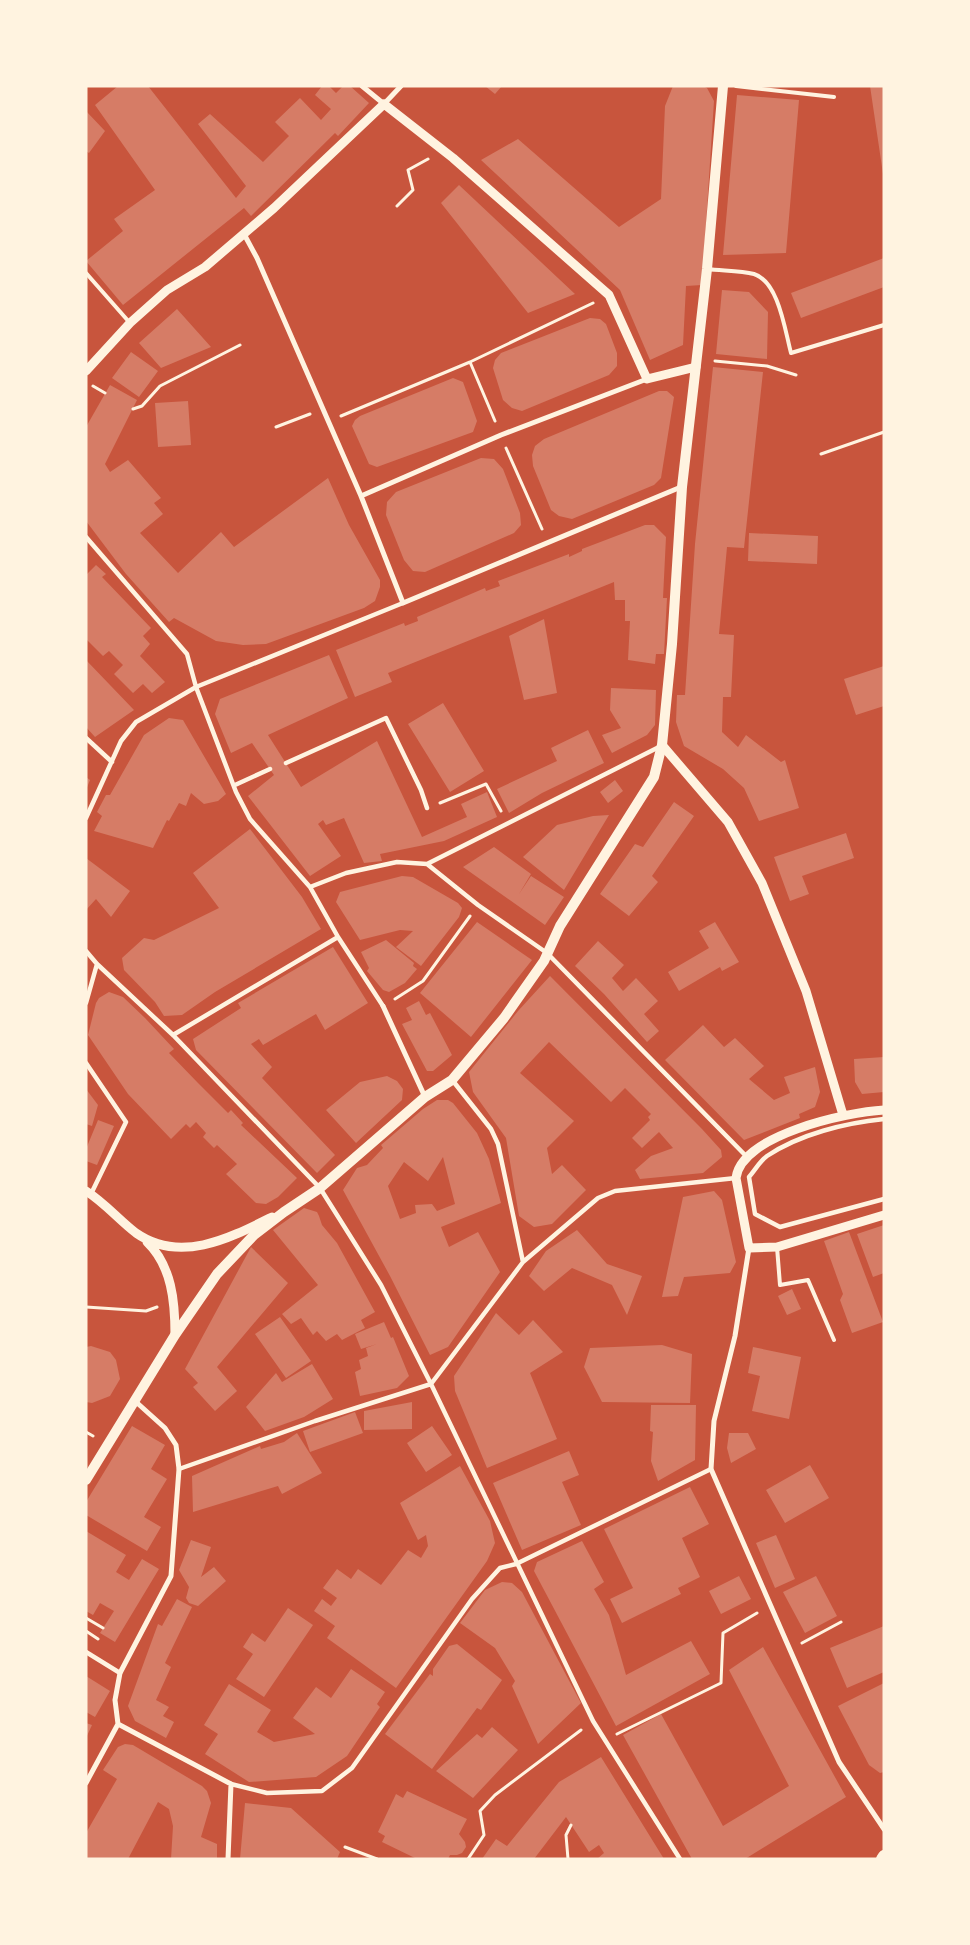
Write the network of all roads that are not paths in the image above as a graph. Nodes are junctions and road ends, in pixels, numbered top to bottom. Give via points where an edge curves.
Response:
1 (362, 86) edge
2 (401, 86) edge
3 (723, 86) edge
4 (736, 86) edge
5 (834, 97) dead end
6 (384, 104) junction
7 (244, 234) junction
8 (707, 269) junction
9 (86, 273) edge
10 (130, 323) junction
11 (884, 325) edge
12 (696, 363) junction
13 (86, 371) edge
14 (647, 379) junction
15 (682, 487) junction
16 (361, 496) junction
17 (86, 537) edge
18 (403, 604) junction
19 (196, 687) junction
20 (86, 738) edge
21 (662, 745) junction
22 (112, 762) junction
23 (286, 762) dead end
24 (270, 769) dead end
25 (235, 785) junction
26 (427, 808) road end
27 (86, 818) edge
28 (427, 864) junction
29 (310, 887) junction
30 (338, 937) junction
31 (86, 951) edge
32 (547, 953) junction
33 (97, 964) junction
34 (86, 1003) edge
35 (384, 1006) joint
36 (173, 1035) junction
37 (86, 1063) edge
38 (452, 1080) junction
39 (425, 1097) junction
40 (884, 1110) edge
41 (844, 1115) junction
42 (884, 1119) edge
43 (746, 1156) junction
44 (736, 1178) junction
45 (320, 1188) junction
46 (88, 1193) edge
47 (884, 1199) edge
48 (284, 1212) junction
49 (884, 1215) edge
50 (138, 1234) junction
51 (777, 1247) junction
52 (750, 1248) junction
53 (523, 1262) junction
54 (175, 1335) junction
55 (834, 1340) dead end
56 (431, 1384) junction
57 (135, 1401) junction
58 (179, 1469) junction
59 (711, 1469) junction
60 (86, 1480) edge
61 (516, 1564) junction
62 (86, 1652) edge
63 (120, 1673) junction
64 (118, 1724) junction
65 (86, 1783) edge
66 (231, 1784) junction
67 (884, 1829) edge
68 (228, 1859) edge
69 (680, 1859) edge

1 - 6 street
2 - 6 street
3 - 8 main road
4 - 5 lane
6 - 7 street
6 - 14 street via 453,158 609,296
7 - 10 street via 205,267 167,290
7 - 16 street via 258,258
8 - 11 lane via 755,274 769,285 778,304 791,353
8 - 12 main road
9 - 10 lane
10 - 13 street
12 - 14 street
12 - 15 main road
14 - 16 street via 501,435
15 - 18 street
15 - 21 main road
16 - 18 street
17 - 19 street via 187,654
18 - 19 street
19 - 22 street via 136,722 120,741
19 - 25 street
20 - 22 street
21 - 28 street
21 - 32 main road via 654,777 560,926
21 - 41 street via 728,822 762,883 806,991
22 - 27 street
23 - 26 street via 386,718
24 - 25 street
25 - 29 street via 250,819
28 - 29 street via 397,862 346,873
28 - 32 street via 478,905
29 - 30 street
30 - 35 street
30 - 36 street
31 - 33 street
32 - 38 main road via 504,1018
32 - 43 street
33 - 34 street
33 - 36 street
35 - 39 street
36 - 45 street
37 - 46 street via 126,1122
38 - 39 main road
38 - 53 street via 491,1128 498,1144
39 - 45 main road
40 - 41 street
41 - 43 street via 785,1134
42 - 47 street via 858,1122 800,1139 766,1157 750,1177 755,1214 780,1227
43 - 44 street via 738,1166
44 - 52 street
44 - 53 street via 615,1191 598,1198
45 - 48 main road
45 - 56 street via 381,1285
46 - 50 street
48 - 50 street via 240,1234 182,1249 163,1247
48 - 54 main road via 254,1235 217,1274
49 - 51 street
50 - 54 street via 155,1250 165,1267 174,1300
51 - 52 street
51 - 55 lane via 780,1285 808,1280
52 - 59 street via 735,1336 714,1421
53 - 56 street
54 - 57 main road
56 - 58 street
56 - 61 street
57 - 58 street via 165,1428 176,1445
57 - 60 main road
58 - 63 street via 171,1576
59 - 61 street
59 - 67 street via 839,1762
61 - 66 street via 500,1568 472,1600 352,1768 322,1791 267,1793
61 - 69 street via 593,1721
62 - 63 street
63 - 64 street via 115,1700
64 - 65 street
64 - 66 street
66 - 68 street

